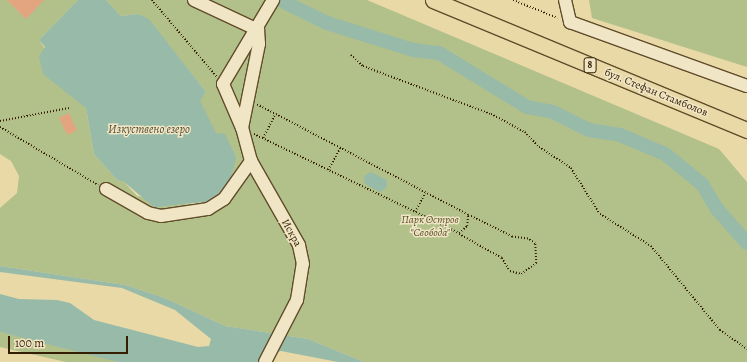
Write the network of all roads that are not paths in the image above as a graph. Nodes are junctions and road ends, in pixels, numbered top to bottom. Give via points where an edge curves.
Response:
1 (194, 0) edge
2 (273, 0) edge
3 (433, 0) edge
4 (565, 0) edge
5 (258, 30) junction
6 (747, 86) edge
7 (242, 128) junction
8 (747, 130) edge
9 (251, 161) junction
10 (106, 189) road end
11 (265, 362) edge

1 - 5 street
2 - 5 street
3 - 8 main road, бул. Стефан Стамболов / 8
4 - 6 street via 570,22
5 - 7 street via 249,100
5 - 7 street, Искра via 234,60 223,84
7 - 9 street, Искра
9 - 10 street via 224,199 208,209 161,216 148,213
9 - 11 street, Искра via 299,245 303,264 297,300

